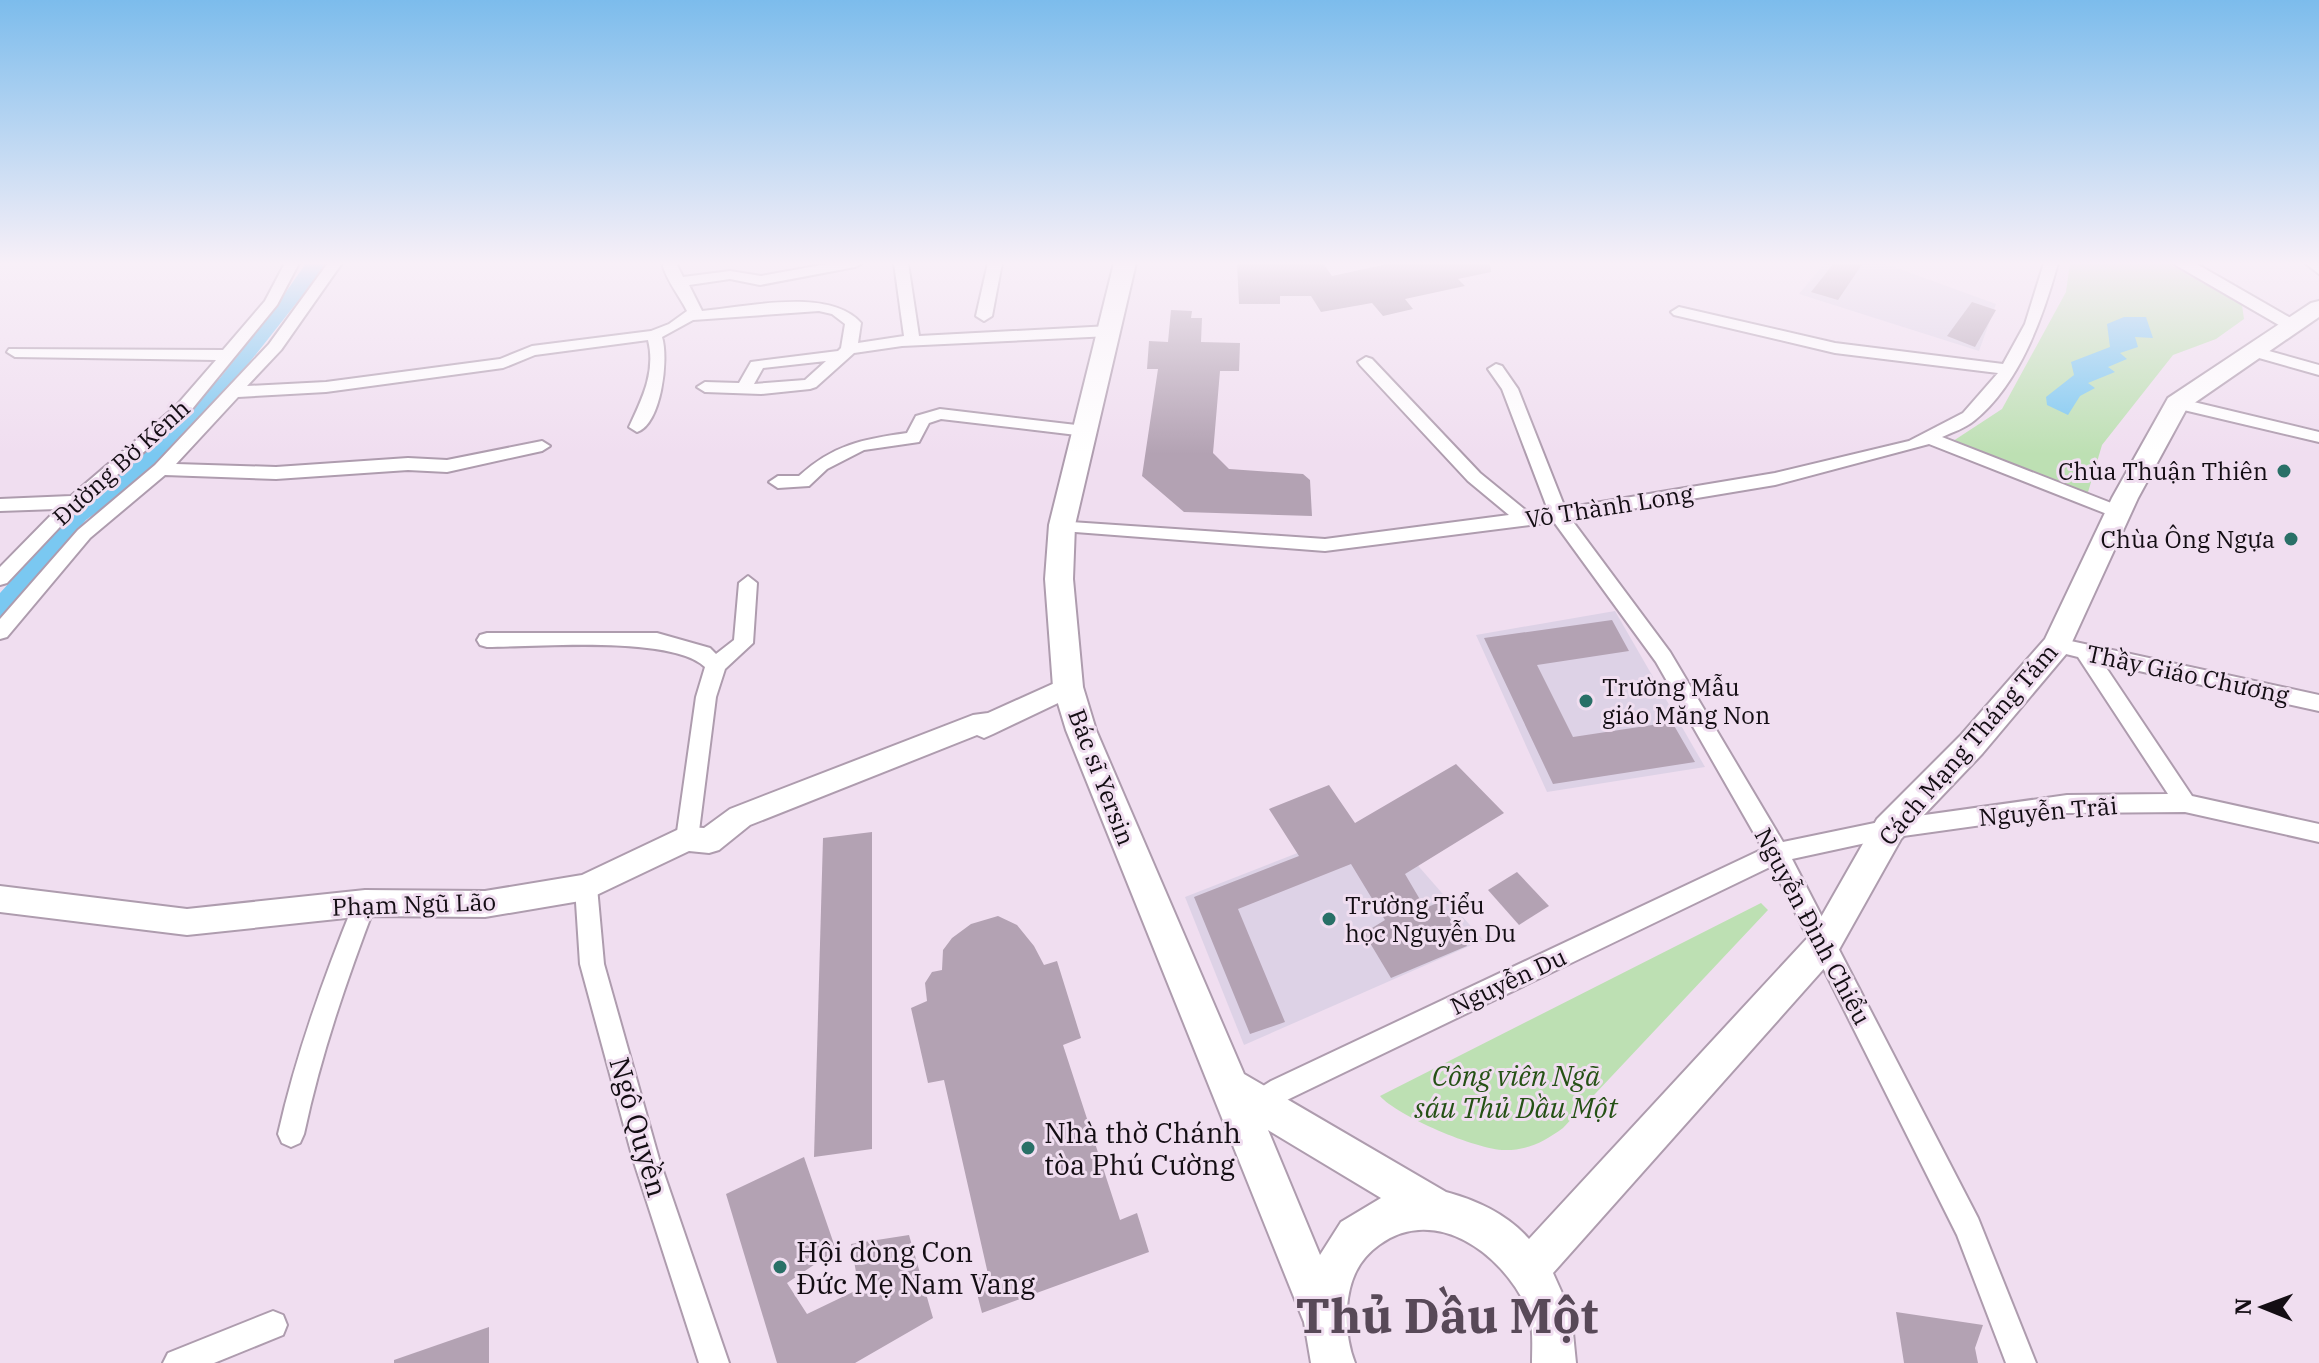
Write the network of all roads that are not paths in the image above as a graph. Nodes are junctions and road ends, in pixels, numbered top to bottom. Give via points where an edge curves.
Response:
1 (252, 327) edge
2 (290, 327) edge
3 (675, 327) edge
4 (852, 327) edge
5 (912, 327) edge
6 (1111, 327) edge
7 (1742, 327) edge
8 (2031, 327) edge
9 (2294, 327) edge
10 (1110, 331) junction
11 (654, 335) junction
12 (911, 341) junction
13 (2251, 351) junction
14 (15, 352) dead end
15 (846, 352) junction
16 (228, 355) junction
17 (1366, 362) dead end
18 (1496, 369) dead end
19 (2007, 369) junction
20 (2319, 370) edge
21 (705, 387) dead end
22 (744, 388) junction
23 (234, 392) junction
24 (2177, 403) junction
25 (637, 427) dead end
26 (1085, 431) junction
27 (2319, 437) edge
28 (1928, 438) junction
29 (542, 446) dead end
30 (161, 469) junction
31 (778, 482) dead end
32 (75, 502) junction
33 (0, 505) edge
34 (2118, 512) junction
35 (1559, 515) junction
36 (1526, 520) junction
37 (1062, 525) junction
38 (0, 578) edge
39 (748, 583) dead end
40 (0, 632) edge
41 (487, 640) dead end
42 (2072, 649) junction
43 (716, 665) junction
44 (1068, 687) junction
45 (2319, 703) edge
46 (2185, 803) junction
47 (1889, 829) junction
48 (2319, 833) edge
49 (687, 839) junction
50 (1777, 853) junction
51 (586, 887) junction
52 (0, 899) edge
53 (365, 903) junction
54 (1824, 944) junction
55 (1244, 1101) junction
56 (291, 1134) dead end
57 (1435, 1208) junction
58 (1529, 1269) junction
59 (1325, 1320) junction
60 (273, 1325) dead end
61 (178, 1363) edge
62 (714, 1363) edge
63 (1333, 1363) edge
64 (1554, 1363) edge
65 (2021, 1363) edge

1 - 16 street, Đường Bờ Kênh
2 - 23 street
3 - 11 street
4 - 15 street
5 - 12 street
6 - 10 main road, Bác sĩ Yersin
7 - 19 street via 1835,348
8 - 19 street, Võ Thành Long
9 - 13 main road, Cách Mạng Tháng Tám
10 - 12 street
10 - 26 main road, Bác sĩ Yersin
11 - 23 street via 532,351 503,363 441,373
11 - 25 street via 661,355 659,376
12 - 15 street
13 - 20 street
13 - 24 main road, Cách Mạng Tháng Tám
14 - 16 street
15 - 22 street via 810,384
15 - 22 street via 757,365
16 - 32 street, Đường Bờ Kênh via 182,410
17 - 36 street via 1474,477
18 - 35 street, Nguyễn Đình Chiểu via 1510,389
19 - 28 street, Võ Thành Long via 1969,417
21 - 22 street
23 - 30 street
24 - 27 street
24 - 34 main road, Cách Mạng Tháng Tám
26 - 31 street via 930,415 913,438 860,445 821,465 803,482
26 - 37 main road, Bác sĩ Yersin
28 - 34 street
28 - 35 street, Võ Thành Long via 1775,479
29 - 30 street via 447,466 276,473
30 - 40 street via 84,534
32 - 33 street
32 - 38 street, Đường Bờ Kênh
34 - 42 main road, Cách Mạng Tháng Tám
35 - 36 street, Võ Thành Long
35 - 50 street, Nguyễn Đình Chiểu via 1663,657
36 - 37 street, Võ Thành Long via 1325,545
37 - 44 main road, Bác sĩ Yersin via 1059,579
39 - 43 street via 743,643
41 - 43 street via 657,640 703,653
42 - 45 street, Thầy Giáo Chương
42 - 46 street
42 - 47 main road, Cách Mạng Tháng Tám
43 - 49 street via 706,697
44 - 49 street, Phạm Ngũ Lão via 984,727 982,722 740,817 709,841
44 - 55 main road, Bác sĩ Yersin via 1081,730
46 - 47 street, Nguyễn Trãi via 2067,804
46 - 48 street, Nguyễn Trãi
47 - 50 street, Nguyễn Trãi
47 - 54 main road, Cách Mạng Tháng Tám
49 - 51 street, Phạm Ngũ Lão
50 - 54 street, Nguyễn Đình Chiểu
50 - 55 street, Nguyễn Du via 1280,1090
51 - 53 street, Phạm Ngũ Lão via 485,904
51 - 62 street, Ngô Quyền via 592,964 646,1159
52 - 53 street, Phạm Ngũ Lão via 187,922
53 - 56 street via 327,999
54 - 58 main road, Cách Mạng Tháng Tám
54 - 65 street, Nguyễn Đình Chiểu via 1968,1228
55 - 57 main road
55 - 59 main road, Bác sĩ Yersin
57 - 58 main road via 1470,1218 1503,1239
57 - 59 main road via 1400,1210 1370,1224 1345,1248 1329,1281
58 - 64 main road via 1546,1300
59 - 63 main road
60 - 61 street

